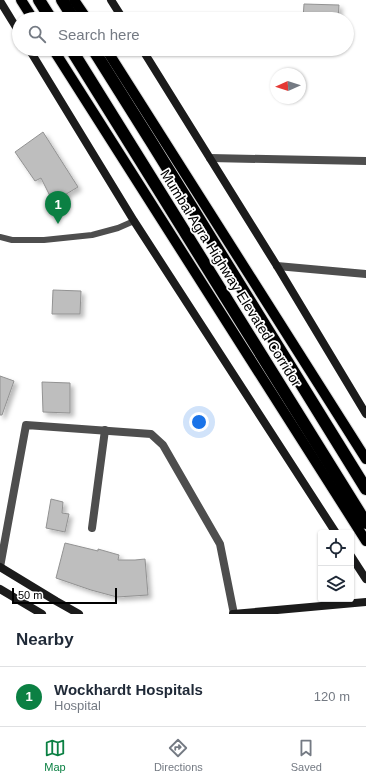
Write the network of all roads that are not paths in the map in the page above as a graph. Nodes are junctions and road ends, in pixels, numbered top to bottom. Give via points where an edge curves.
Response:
1 (21, 0) edge
2 (39, 0) edge
3 (62, 0) edge
4 (74, 0) edge
5 (111, 0) edge
6 (0, 1) edge
7 (29, 12) edge
8 (47, 12) edge
9 (70, 12) edge
10 (82, 12) edge
11 (119, 12) edge
12 (12, 21) edge
13 (33, 56) edge
14 (57, 56) edge
15 (75, 56) edge
16 (97, 56) edge
17 (110, 56) edge
18 (146, 56) edge
19 (210, 158) junction
20 (366, 162) edge
21 (134, 221) junction
22 (0, 237) edge
23 (277, 266) junction
24 (366, 274) edge
25 (366, 414) edge
26 (105, 430) junction
27 (366, 459) edge
28 (366, 489) edge
29 (366, 523) edge
30 (92, 528) dead end
31 (334, 530) edge
32 (366, 541) edge
33 (354, 561) edge
34 (0, 567) edge
35 (366, 579) edge
36 (0, 590) edge
37 (366, 602) edge
38 (42, 614) edge
39 (79, 614) edge
40 (234, 614) edge

1 - 7 main road
2 - 8 highway
3 - 9 highway
4 - 10 main road
5 - 11 street
6 - 12 street
13 - 21 street
14 - 32 main road
15 - 29 highway, Mumbai Agra Highway Elevated Corridor
16 - 28 highway, Mumbai Agra Highway Elevated Corridor
17 - 27 main road
18 - 19 street
19 - 20 street
19 - 23 street
21 - 22 lane via 92,235 44,240 12,240
21 - 31 street
23 - 24 street
23 - 25 street
26 - 30 street
26 - 34 street via 26,425
26 - 40 street via 151,434 163,445 220,544
33 - 35 street
34 - 39 street
36 - 38 street
37 - 40 street

